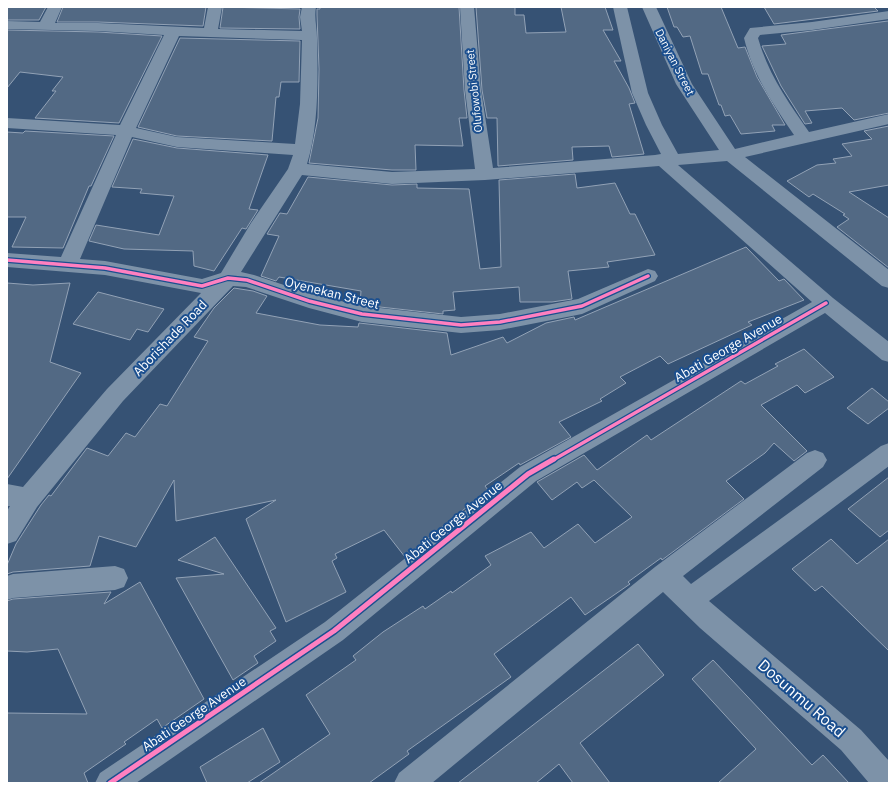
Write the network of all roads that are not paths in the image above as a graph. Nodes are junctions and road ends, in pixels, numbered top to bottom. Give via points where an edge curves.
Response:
1 (55, 7) edge
2 (215, 7) edge
3 (309, 7) edge
4 (467, 7) edge
5 (620, 7) edge
6 (649, 7) edge
7 (889, 15) edge
8 (7, 25) edge
9 (45, 27) junction
10 (173, 32) junction
11 (210, 33) junction
12 (310, 36) junction
13 (889, 119) edge
14 (7, 123) edge
15 (126, 131) junction
16 (804, 138) junction
17 (303, 150) junction
18 (731, 155) junction
19 (666, 159) junction
20 (297, 169) junction
21 (485, 174) junction
22 (7, 260) edge
23 (67, 266) junction
24 (648, 276) dead end
25 (228, 278) junction
26 (889, 281) edge
27 (826, 303) junction
28 (889, 354) edge
29 (889, 453) edge
30 (815, 460) dead end
31 (18, 497) edge
32 (7, 533) edge
33 (664, 575) junction
34 (115, 578) dead end
35 (7, 588) edge
36 (690, 600) junction
37 (110, 783) edge
38 (409, 783) edge
39 (889, 783) edge

1 - 9 street
2 - 11 street
3 - 12 street, Aborishade Road via 307,17
4 - 21 street, Olufowobi Street via 475,109
5 - 19 street via 640,93
6 - 18 street, Daniyan Street via 684,84
7 - 16 street via 755,31 751,38 753,50 762,72
8 - 9 street
9 - 10 street via 98,27
10 - 11 street
10 - 15 street
11 - 12 street
12 - 17 street, Aborishade Road via 308,104
13 - 16 street
14 - 15 street
15 - 17 street via 177,142
15 - 23 street
16 - 18 street
17 - 20 street, Aborishade Road
18 - 19 street
18 - 26 street, Daniyan Street
19 - 21 street
19 - 27 street
20 - 21 street via 392,178
20 - 25 street, Aborishade Road
22 - 23 street, Oyenekan Street
23 - 25 street, Oyenekan Street via 105,268 202,286
24 - 25 street, Oyenekan Street via 582,306 500,322 461,325 362,314 309,301 247,280
25 - 31 street, Aborishade Road
27 - 28 street
27 - 37 street, Abati George Avenue via 528,474 334,631
29 - 36 street
30 - 33 street
31 - 32 street, Aborishade Road
33 - 36 street, Dosunmu Road
33 - 38 street
34 - 35 street
36 - 39 street, Dosunmu Road via 851,740

